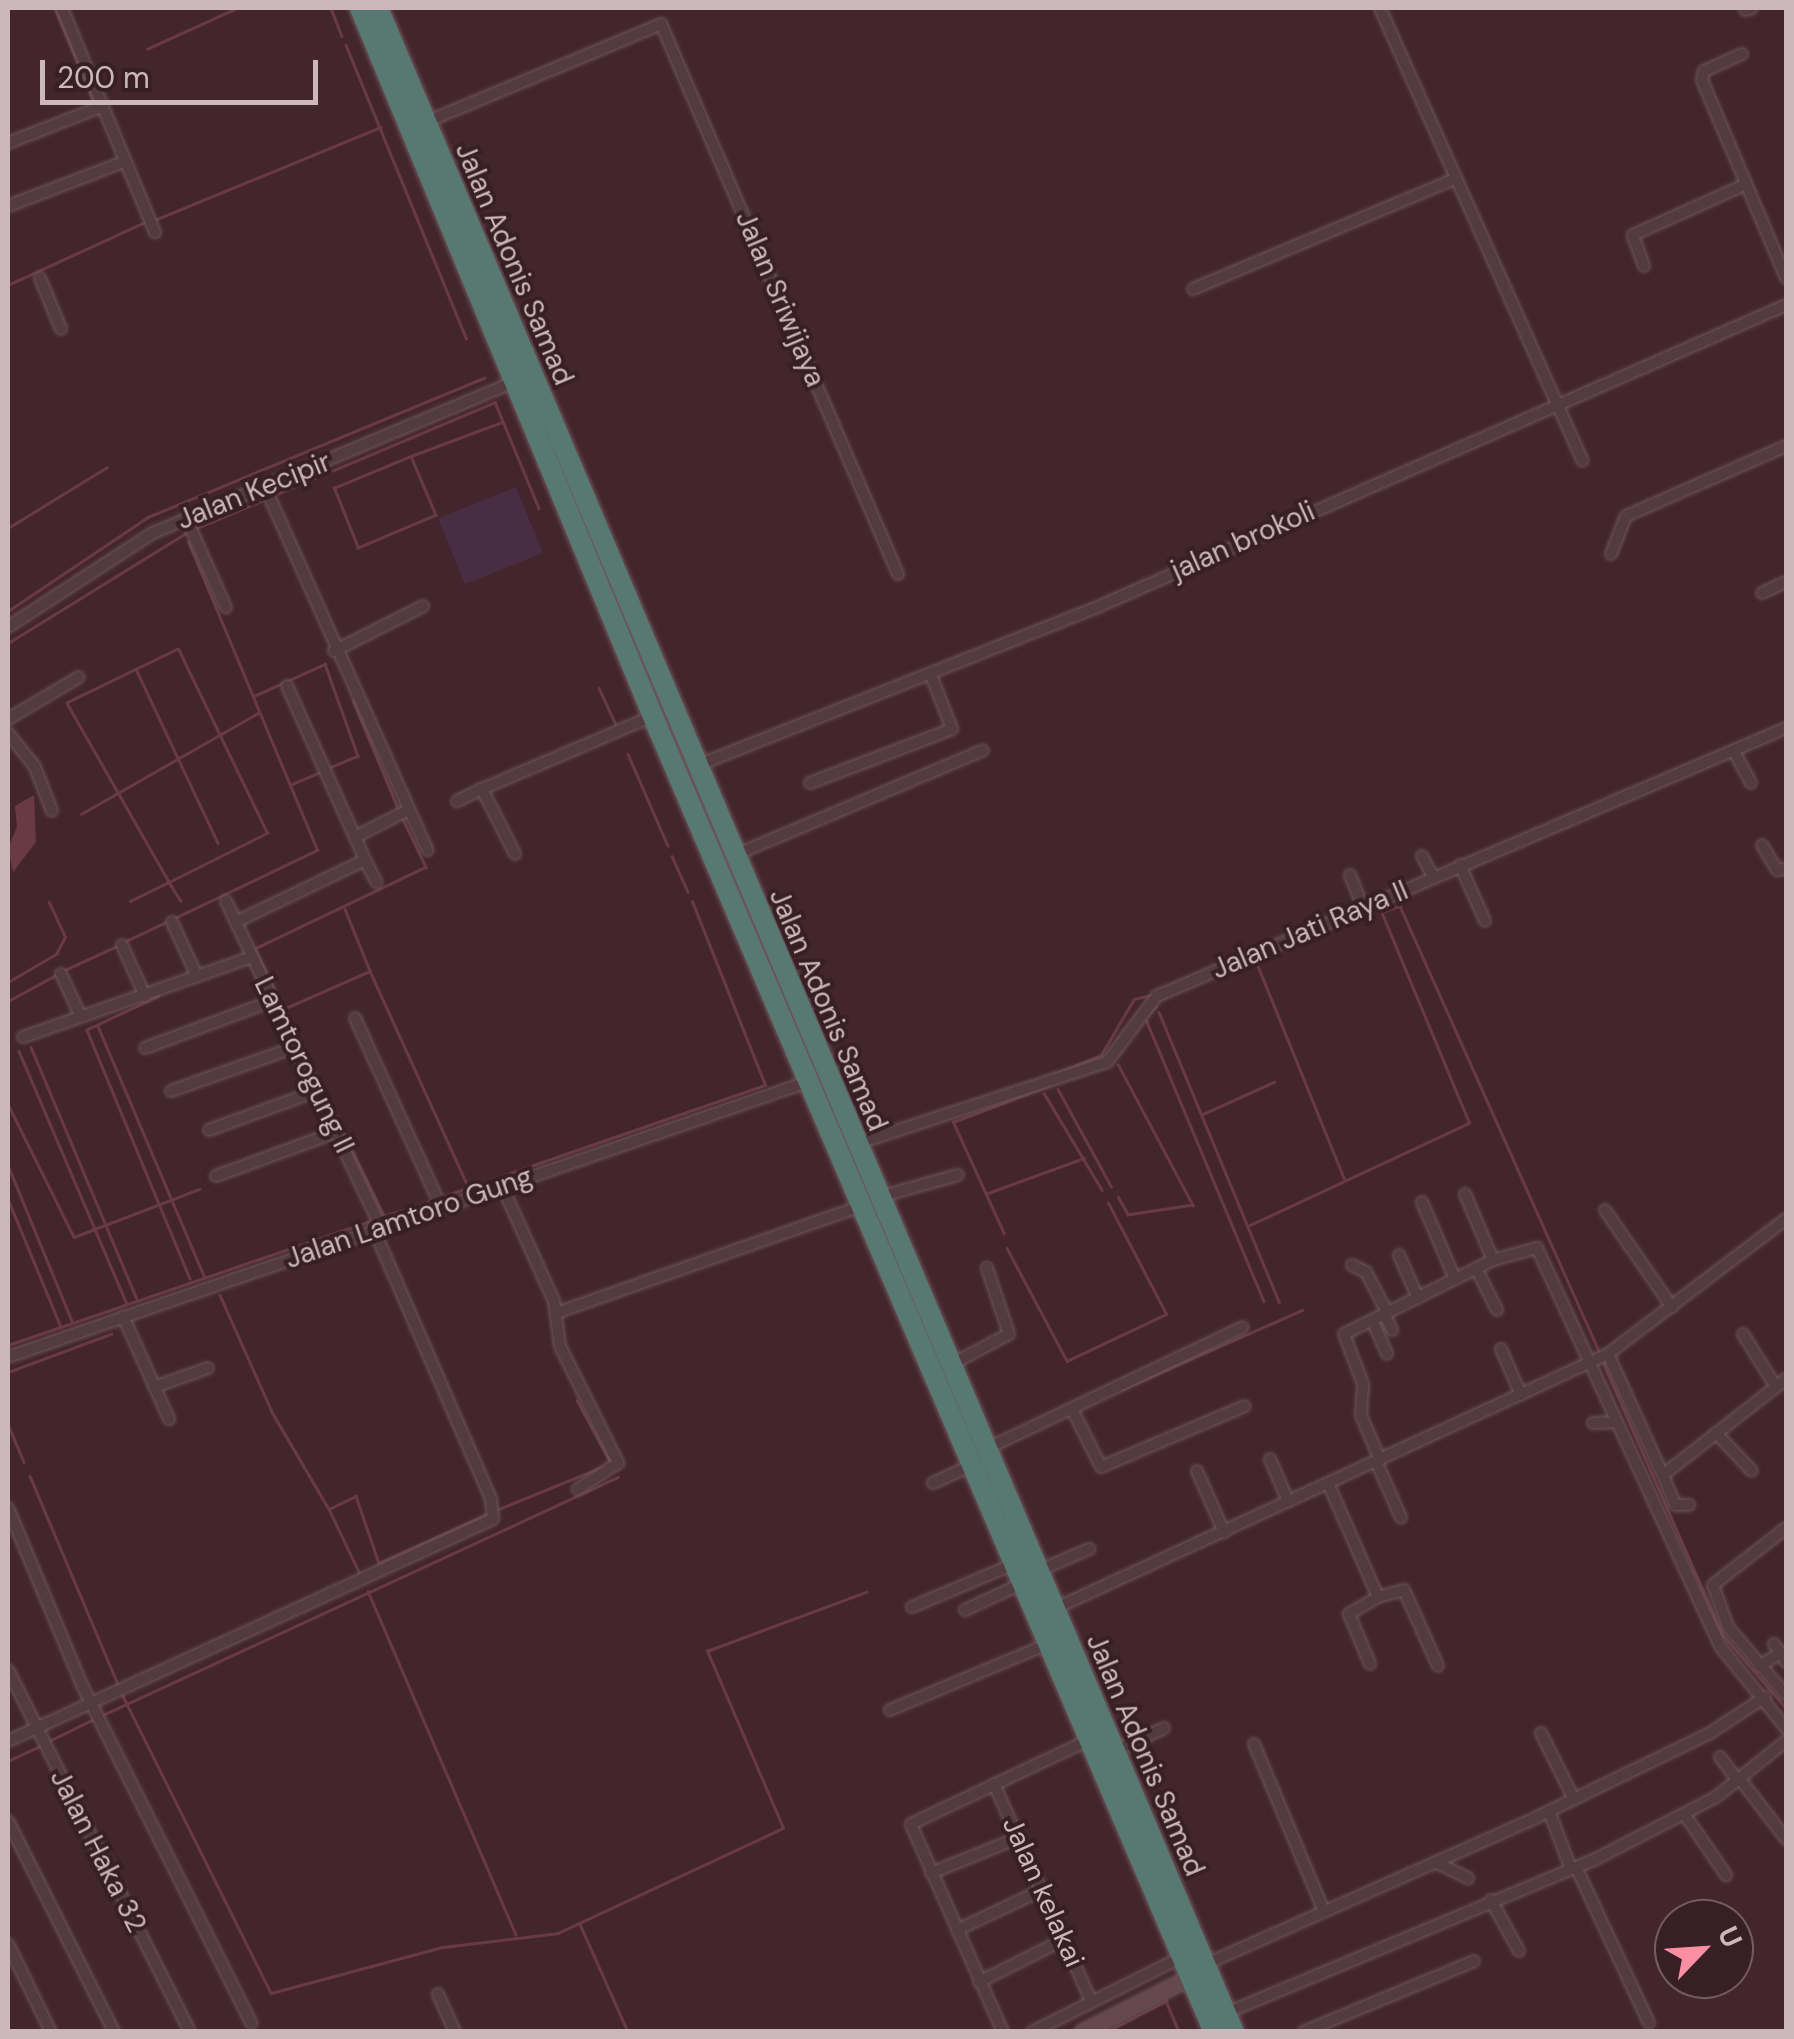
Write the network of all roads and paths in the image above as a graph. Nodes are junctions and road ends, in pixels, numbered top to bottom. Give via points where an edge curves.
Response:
1 (62, 8) edge
2 (360, 8) edge
3 (1380, 8) edge
4 (377, 21) edge
5 (1742, 54) dead end
6 (103, 106) junction
7 (425, 122) junction
8 (8, 143) edge
9 (126, 161) junction
10 (1454, 179) junction
11 (1744, 184) junction
12 (8, 206) edge
13 (155, 233) dead end
14 (1644, 266) dead end
15 (40, 278) dead end
16 (1786, 278) edge
17 (1193, 289) dead end
18 (1786, 305) edge
19 (61, 329) dead end
20 (514, 382) junction
21 (1556, 403) junction
22 (1786, 446) edge
23 (1582, 461) dead end
24 (266, 491) junction
25 (190, 527) junction
26 (1611, 554) dead end
27 (898, 574) dead end
28 (605, 577) junction
29 (1786, 582) edge
30 (1762, 593) dead end
31 (423, 606) dead end
32 (226, 608) dead end
33 (8, 627) edge
34 (334, 651) junction
35 (931, 675) junction
36 (78, 677) dead end
37 (287, 686) dead end
38 (652, 716) junction
39 (8, 719) edge
40 (1786, 728) edge
41 (8, 733) edge
42 (983, 750) dead end
43 (1734, 750) junction
44 (695, 767) junction
45 (810, 782) dead end
46 (1750, 783) dead end
47 (482, 789) junction
48 (457, 800) dead end
49 (52, 811) dead end
50 (402, 813) junction
51 (354, 836) junction
52 (1762, 846) dead end
53 (428, 850) dead end
54 (515, 854) dead end
55 (732, 856) junction
56 (1422, 856) dead end
57 (366, 860) junction
58 (1460, 865) junction
59 (1786, 869) edge
60 (1350, 874) dead end
61 (1433, 877) junction
62 (376, 882) dead end
63 (226, 901) dead end
64 (1364, 907) junction
65 (1485, 921) dead end
66 (172, 922) dead end
67 (236, 922) junction
68 (122, 945) dead end
69 (252, 957) junction
70 (61, 974) dead end
71 (197, 976) junction
72 (145, 996) junction
73 (272, 1001) junction
74 (81, 1017) junction
75 (355, 1018) dead end
76 (23, 1037) dead end
77 (295, 1047) junction
78 (145, 1048) dead end
79 (811, 1080) junction
80 (316, 1090) junction
81 (171, 1091) dead end
82 (209, 1130) dead end
83 (336, 1132) junction
84 (856, 1144) junction
85 (958, 1175) dead end
86 (216, 1176) dead end
87 (502, 1186) junction
88 (1465, 1194) dead end
89 (871, 1202) junction
90 (1422, 1202) dead end
91 (441, 1207) junction
92 (1605, 1210) dead end
93 (1786, 1219) edge
94 (377, 1228) junction
95 (1399, 1256) dead end
96 (1493, 1260) junction
97 (1352, 1266) dead end
98 (987, 1268) dead end
99 (1476, 1268) junction
100 (1455, 1280) junction
101 (1418, 1298) junction
102 (1672, 1307) junction
103 (1497, 1310) dead end
104 (556, 1313) junction
105 (1385, 1313) junction
106 (123, 1316) junction
107 (1372, 1320) junction
108 (1243, 1327) dead end
109 (1392, 1330) dead end
110 (1742, 1334) dead end
111 (1502, 1350) dead end
112 (1387, 1354) dead end
113 (8, 1357) edge
114 (1599, 1359) junction
115 (949, 1366) junction
116 (208, 1368) dead end
117 (1783, 1384) edge
118 (154, 1387) junction
119 (1521, 1395) junction
120 (1245, 1406) dead end
121 (1072, 1408) junction
122 (169, 1418) dead end
123 (1593, 1422) dead end
124 (1617, 1422) junction
125 (1716, 1433) junction
126 (978, 1457) junction
127 (1270, 1459) dead end
128 (1378, 1460) junction
129 (1197, 1471) dead end
130 (1752, 1472) dead end
131 (1663, 1474) junction
132 (939, 1480) dead end
133 (1328, 1483) junction
134 (578, 1488) dead end
135 (1288, 1501) junction
136 (1689, 1505) dead end
137 (8, 1508) edge
138 (1401, 1518) dead end
139 (1786, 1528) edge
140 (1224, 1532) junction
141 (1089, 1549) dead end
142 (1019, 1572) junction
143 (1378, 1597) junction
144 (912, 1608) dead end
145 (966, 1610) dead end
146 (1053, 1610) junction
147 (1043, 1646) junction
148 (1780, 1653) edge
149 (1370, 1664) dead end
150 (1438, 1666) dead end
151 (1760, 1666) junction
152 (8, 1670) edge
153 (1786, 1695) edge
154 (1766, 1697) junction
155 (90, 1700) junction
156 (890, 1710) dead end
157 (38, 1725) junction
158 (1164, 1728) dead end
159 (1786, 1728) edge
160 (1541, 1733) dead end
161 (8, 1741) edge
162 (1786, 1741) edge
163 (1084, 1742) junction
164 (1254, 1744) dead end
165 (1113, 1752) junction
166 (1720, 1757) dead end
167 (1739, 1780) junction
168 (994, 1784) junction
169 (1574, 1799) junction
170 (1549, 1811) junction
171 (1685, 1814) junction
172 (8, 1821) edge
173 (1020, 1837) junction
174 (1786, 1840) edge
175 (1435, 1862) junction
176 (1574, 1868) junction
177 (932, 1873) junction
178 (1726, 1874) dead end
179 (1468, 1878) dead end
180 (1042, 1890) junction
181 (1491, 1900) junction
182 (1324, 1911) junction
183 (957, 1930) junction
184 (1065, 1939) junction
185 (8, 1944) edge
186 (1520, 1951) dead end
187 (1474, 1960) dead end
188 (1192, 1966) junction
189 (979, 1982) junction
190 (438, 1994) dead end
191 (1091, 2001) junction
192 (1230, 2022) edge
193 (251, 2023) dead end
194 (1649, 2024) dead end
195 (51, 2032) edge
196 (114, 2032) edge
197 (190, 2032) edge
198 (455, 2032) edge
199 (1004, 2032) edge
200 (1032, 2032) edge
201 (1082, 2032) edge
202 (1214, 2032) edge
203 (1304, 2032) edge

1 - 6 street
2 - 4 highway
3 - 10 street
4 - 7 highway, Jalan Adonis Samad
4 - 20 highway
5 - 11 street via 1702,75
6 - 8 street
6 - 9 street
7 - 27 street, Jalan Sriwijaya via 662,24
7 - 28 highway, Jalan Adonis Samad
9 - 12 street
9 - 13 street
10 - 17 street
10 - 21 street
11 - 14 street via 1633,234
11 - 16 street
15 - 19 street
18 - 21 street, jalan brokoli
20 - 24 street, Jalan Kecipir
20 - 28 highway
21 - 23 street
21 - 35 street, jalan brokoli
22 - 26 street via 1626,516
24 - 25 street, Jalan Kecipir
24 - 34 street
25 - 32 street
25 - 33 street, Jalan Kecipir
28 - 38 highway
28 - 44 highway, Jalan Adonis Samad
29 - 30 street
31 - 34 street
34 - 50 street
35 - 44 street, jalan brokoli
35 - 45 street via 952,729
36 - 39 street
37 - 51 street
38 - 47 street
38 - 79 highway
40 - 43 street, Jalan Jati Raya II
41 - 49 street via 35,767
42 - 55 street
43 - 46 street
43 - 58 street, Jalan Jati Raya II
44 - 55 highway, Jalan Adonis Samad
47 - 48 street
47 - 54 street
50 - 51 street
50 - 53 street
51 - 57 street
52 - 59 street via 1776,870
55 - 84 highway, Jalan Adonis Samad
56 - 61 street
57 - 62 street
57 - 67 street
58 - 61 street, Jalan Jati Raya II
58 - 65 street
60 - 64 street
61 - 64 street, Jalan Jati Raya II
63 - 67 street, Lamtorogung II
64 - 84 street, Jalan Jati Raya II via 1150,1000 1107,1062
66 - 71 street
67 - 69 street, Lamtorogung II
68 - 72 street
69 - 71 street
69 - 73 street, Lamtorogung II
70 - 74 street
71 - 72 street
72 - 74 street
73 - 77 street, Lamtorogung II
73 - 78 street
74 - 76 street
75 - 91 street
77 - 80 street, Lamtorogung II
77 - 81 street
79 - 87 street, Jalan Lamtoro Gung
79 - 89 highway
80 - 82 street
80 - 83 street, Lamtorogung II
83 - 86 street
83 - 94 street, Lamtorogung II
84 - 89 highway, Jalan Adonis Samad
85 - 89 street
87 - 91 street, Jalan Lamtoro Gung
87 - 104 street
88 - 96 street
89 - 104 street
89 - 115 highway, Jalan Adonis Samad
89 - 126 highway
90 - 100 street
91 - 94 street, Jalan Lamtoro Gung
92 - 102 street
93 - 102 street
94 - 106 street, Jalan Lamtoro Gung
94 - 155 street, Lamtorogung II via 491,1499 493,1519
95 - 101 street
96 - 99 street
96 - 114 street via 1537,1248
97 - 105 street via 1366,1272
98 - 115 street via 1008,1334
99 - 100 street
99 - 103 street
100 - 101 street
101 - 105 street
102 - 114 street
104 - 134 street via 560,1346 618,1463
105 - 107 street
105 - 109 street
106 - 113 street, Jalan Lamtoro Gung
106 - 118 street
107 - 112 street
107 - 128 street via 1343,1337
108 - 121 street
110 - 117 street
111 - 119 street
114 - 119 street
114 - 124 street
114 - 131 street
115 - 126 highway, Jalan Adonis Samad
116 - 118 street
117 - 125 street
118 - 122 street
119 - 128 street
120 - 121 street via 1102,1468
121 - 126 street
123 - 124 street
124 - 154 street via 1720,1646
125 - 130 street
125 - 131 street
126 - 132 street
126 - 142 highway, Jalan Adonis Samad
127 - 135 street
128 - 133 street
128 - 138 street
129 - 140 street
131 - 136 street via 1675,1505
133 - 135 street
133 - 143 street
135 - 140 street
137 - 155 street
139 - 151 street via 1713,1585 1728,1626
140 - 146 street
141 - 142 street
142 - 144 street via 982,1578
142 - 145 street via 997,1596
142 - 146 highway, Jalan Adonis Samad
142 - 147 highway
143 - 149 street via 1349,1616
143 - 150 street via 1404,1590
146 - 165 highway, Jalan Adonis Samad
147 - 156 street
147 - 163 highway
148 - 151 street
151 - 153 street
152 - 157 street, Jalan Haka 32
154 - 159 street
154 - 169 street via 1710,1733
155 - 157 street
155 - 193 street
157 - 161 street
157 - 197 street, Jalan Haka 32
158 - 165 street
160 - 169 street
162 - 167 street
163 - 168 street
163 - 188 highway
164 - 182 street
165 - 188 highway, Jalan Adonis Samad
166 - 167 street
167 - 171 street
167 - 174 street
168 - 173 street, Jalan kelakai
168 - 177 street via 911,1824
169 - 170 street
170 - 175 street
170 - 176 street
171 - 176 street
171 - 178 street
172 - 196 street
173 - 177 street
173 - 180 street, Jalan kelakai
175 - 179 street
175 - 182 street
176 - 181 street
176 - 194 street
177 - 183 street
180 - 183 street
180 - 184 street, Jalan kelakai
181 - 186 street
181 - 192 street
182 - 188 street
183 - 189 street
184 - 189 street
184 - 191 street, Jalan kelakai
185 - 195 street
187 - 203 street
188 - 191 street via 1158,1969
188 - 192 highway, Jalan Adonis Samad
188 - 201 street
188 - 202 highway
189 - 199 street
190 - 198 street
191 - 200 street

